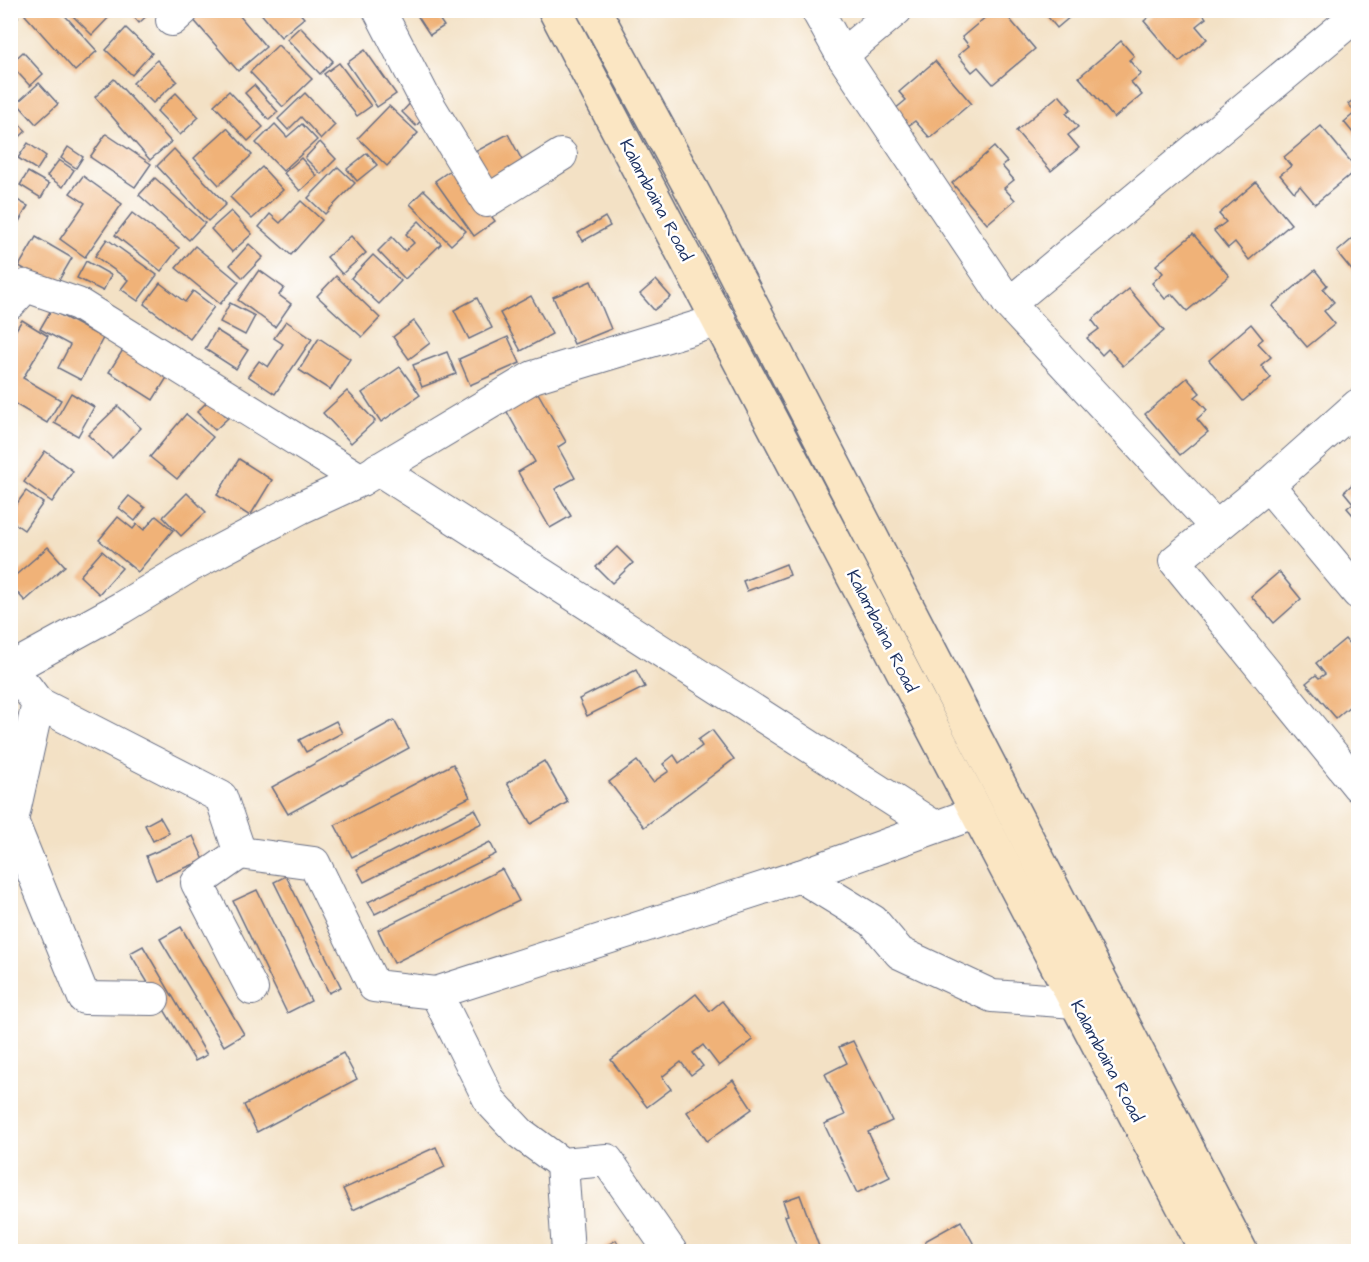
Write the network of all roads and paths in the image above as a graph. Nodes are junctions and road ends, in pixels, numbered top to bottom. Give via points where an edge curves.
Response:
1 (379, 10) edge
2 (555, 10) edge
3 (594, 10) edge
4 (817, 10) edge
5 (896, 10) edge
6 (1359, 14) edge
7 (842, 55) junction
8 (561, 156) dead end
9 (10, 303) edge
10 (1009, 304) junction
11 (720, 320) junction
12 (1359, 405) edge
13 (370, 475) junction
14 (1268, 485) junction
15 (1215, 526) junction
16 (1359, 593) edge
17 (11, 668) edge
18 (38, 703) junction
19 (1359, 786) edge
20 (975, 813) junction
21 (935, 827) junction
22 (240, 853) junction
23 (800, 876) junction
24 (252, 989) dead end
25 (436, 993) junction
26 (153, 999) dead end
27 (1075, 1002) junction
28 (562, 1164) junction
29 (568, 1251) edge
30 (671, 1251) edge
31 (1207, 1251) edge
32 (1241, 1251) edge

1 - 8 street via 424,97 487,201
2 - 11 main road, Kalambaina Road
3 - 32 main road, Kalambaina Road via 696,198
4 - 7 street
5 - 7 street
6 - 10 street
7 - 10 street
9 - 13 street via 26,286 78,304
10 - 15 street
11 - 13 street via 533,377
11 - 20 main road, Kalambaina Road
12 - 14 street
13 - 17 street via 190,566
13 - 21 street
14 - 15 street
14 - 16 street
15 - 19 street via 1175,561
17 - 18 street
18 - 22 street via 221,797
18 - 26 street via 12,821 84,998
20 - 21 street
20 - 27 main road, Kalambaina Road
21 - 23 street
22 - 24 street via 197,883
22 - 25 street via 314,863 374,986
23 - 25 street
23 - 27 street via 873,921 900,953 992,996
25 - 28 street via 490,1101 520,1133
27 - 31 main road, Kalambaina Road
28 - 29 street
28 - 30 street via 607,1160

